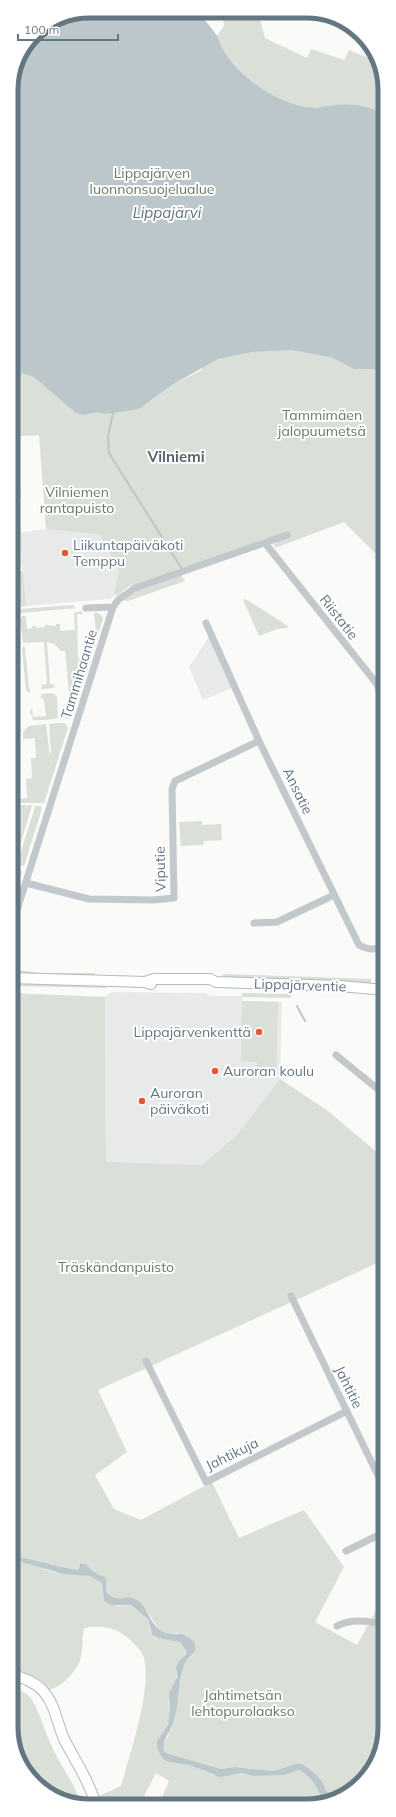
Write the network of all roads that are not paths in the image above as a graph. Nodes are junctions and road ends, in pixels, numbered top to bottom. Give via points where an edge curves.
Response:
1 (287, 535) dead end
2 (265, 543) junction
3 (113, 607) junction
4 (86, 608) dead end
5 (206, 623) dead end
6 (377, 684) joint
7 (378, 688) edge
8 (259, 741) junction
9 (26, 883) junction
10 (334, 895) junction
11 (18, 908) edge
12 (254, 923) dead end
13 (378, 949) edge
14 (18, 978) edge
15 (378, 989) edge
16 (336, 1055) dead end
17 (378, 1089) edge
18 (291, 1296) dead end
19 (146, 1361) dead end
20 (347, 1411) junction
21 (378, 1475) edge
22 (378, 1536) edge
23 (346, 1552) dead end
24 (378, 1624) edge
25 (337, 1626) dead end
26 (18, 1676) edge
27 (94, 1799) edge

1 - 2 street, Tammihaantie
2 - 3 street, Tammihaantie via 135,588 118,600
2 - 6 street, Riistatie
3 - 4 street
3 - 9 street, Tammihaantie
5 - 8 street, Ansatie
6 - 7 street, Riistatie
8 - 9 street, Viputie via 176,781 172,789 174,898 88,899
8 - 10 street, Ansatie
9 - 11 street, Tammihaantie
10 - 12 street via 277,922
10 - 13 street, Ansatie via 359,944 367,949
14 - 15 main road, Lippajärventie via 145,982 158,979 210,979 216,982
16 - 17 street
18 - 20 street, Jahtitie
19 - 20 street, Jahtikuja via 206,1482
20 - 21 street, Jahtitie
22 - 23 street
24 - 25 street via 350,1621
26 - 27 main road via 28,1679 49,1699 65,1741 85,1775

